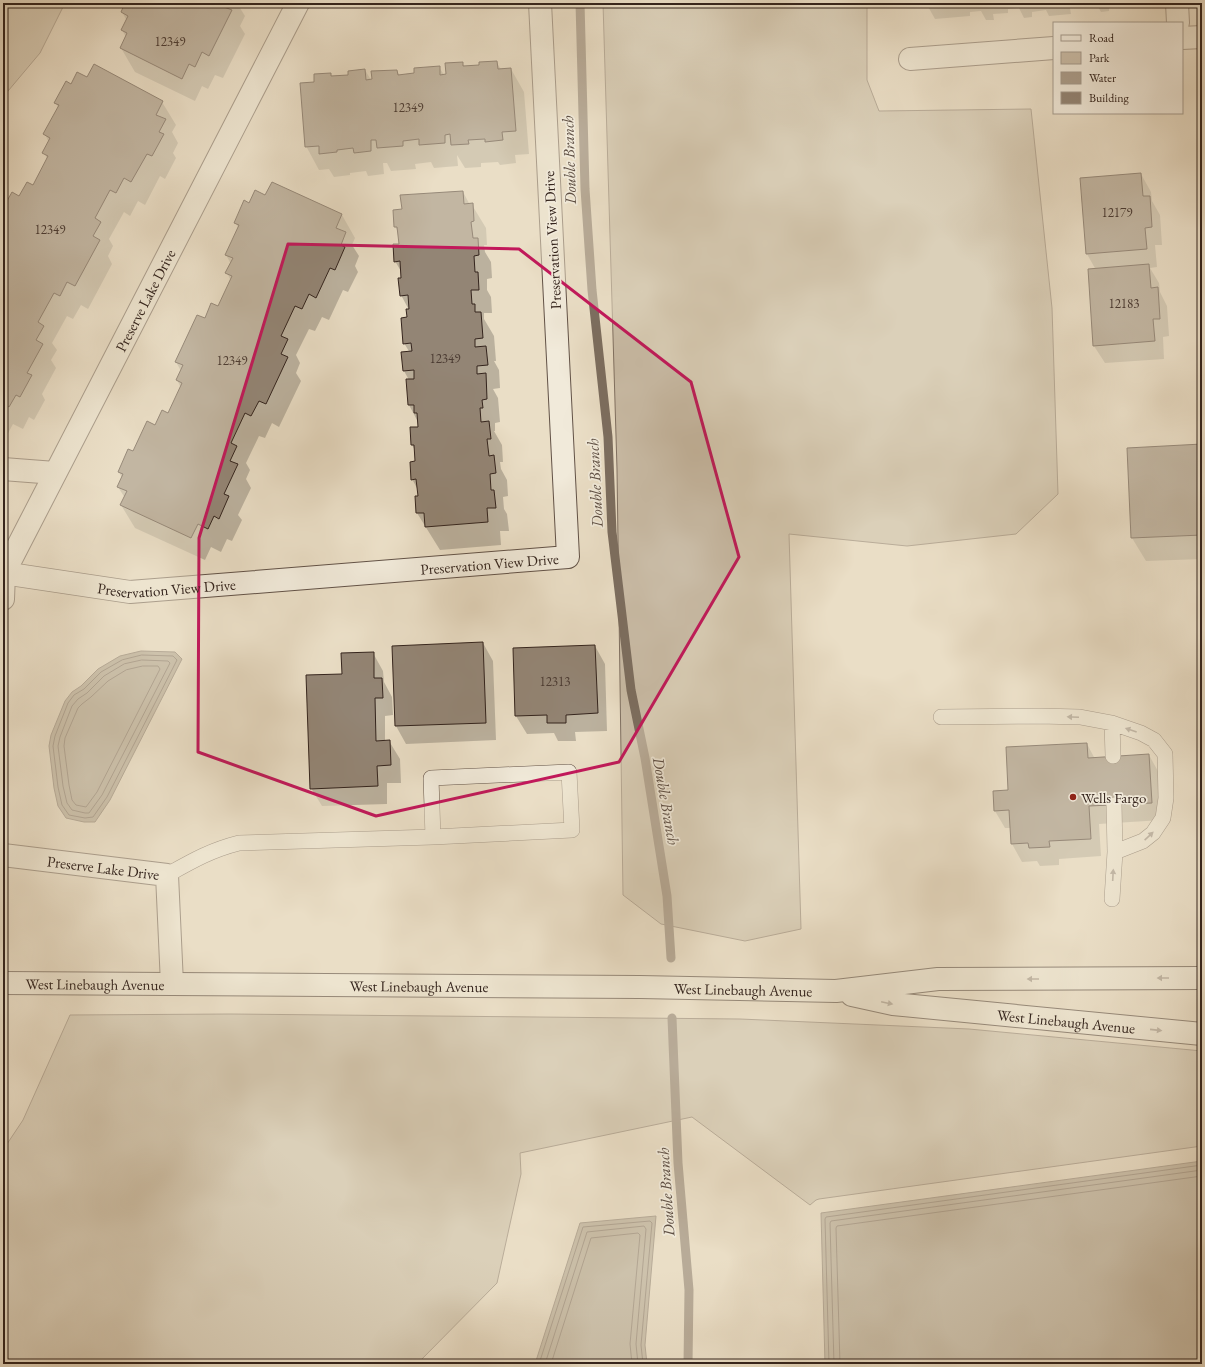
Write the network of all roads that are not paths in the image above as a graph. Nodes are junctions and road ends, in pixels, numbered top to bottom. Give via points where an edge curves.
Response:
1 (298, 3) edge
2 (540, 3) edge
3 (1177, 3) edge
4 (1178, 22) edge
5 (1202, 36) edge
6 (1183, 38) edge
7 (1053, 48) edge
8 (910, 59) dead end
9 (3, 469) edge
10 (55, 473) junction
11 (3, 573) edge
12 (3, 599) edge
13 (941, 717) dead end
14 (1112, 723) junction
15 (1113, 756) dead end
16 (1114, 805) dead end
17 (433, 837) junction
18 (1114, 852) junction
19 (3, 855) edge
20 (167, 875) junction
21 (1112, 899) dead end
22 (1202, 978) edge
23 (3, 983) edge
24 (172, 984) junction
25 (836, 991) junction
26 (1202, 1034) edge

1 - 10 street, Preserve Lake Drive
2 - 11 street, Preservation View Drive via 568,557 130,592
3 - 4 street
5 - 6 street
7 - 8 street
9 - 10 street
10 - 11 street, Preserve Lake Drive
11 - 12 street, Preserve Lake Drive
14 -> 13 lane via 1080,717
14 - 15 lane
18 -> 14 lane via 1143,842 1153,833 1163,818 1166,798 1164,754 1154,740
16 - 18 lane
17 - 17 lane via 572,830 569,772 431,778
17 - 20 lane via 239,843 219,848
21 -> 18 lane
19 - 20 street, Preserve Lake Drive
20 - 24 street, Preserve Lake Drive
22 -> 25 street, West Linebaugh Avenue via 938,979
23 - 24 street, West Linebaugh Avenue
24 - 25 street, West Linebaugh Avenue
25 -> 26 street, West Linebaugh Avenue via 893,1004

